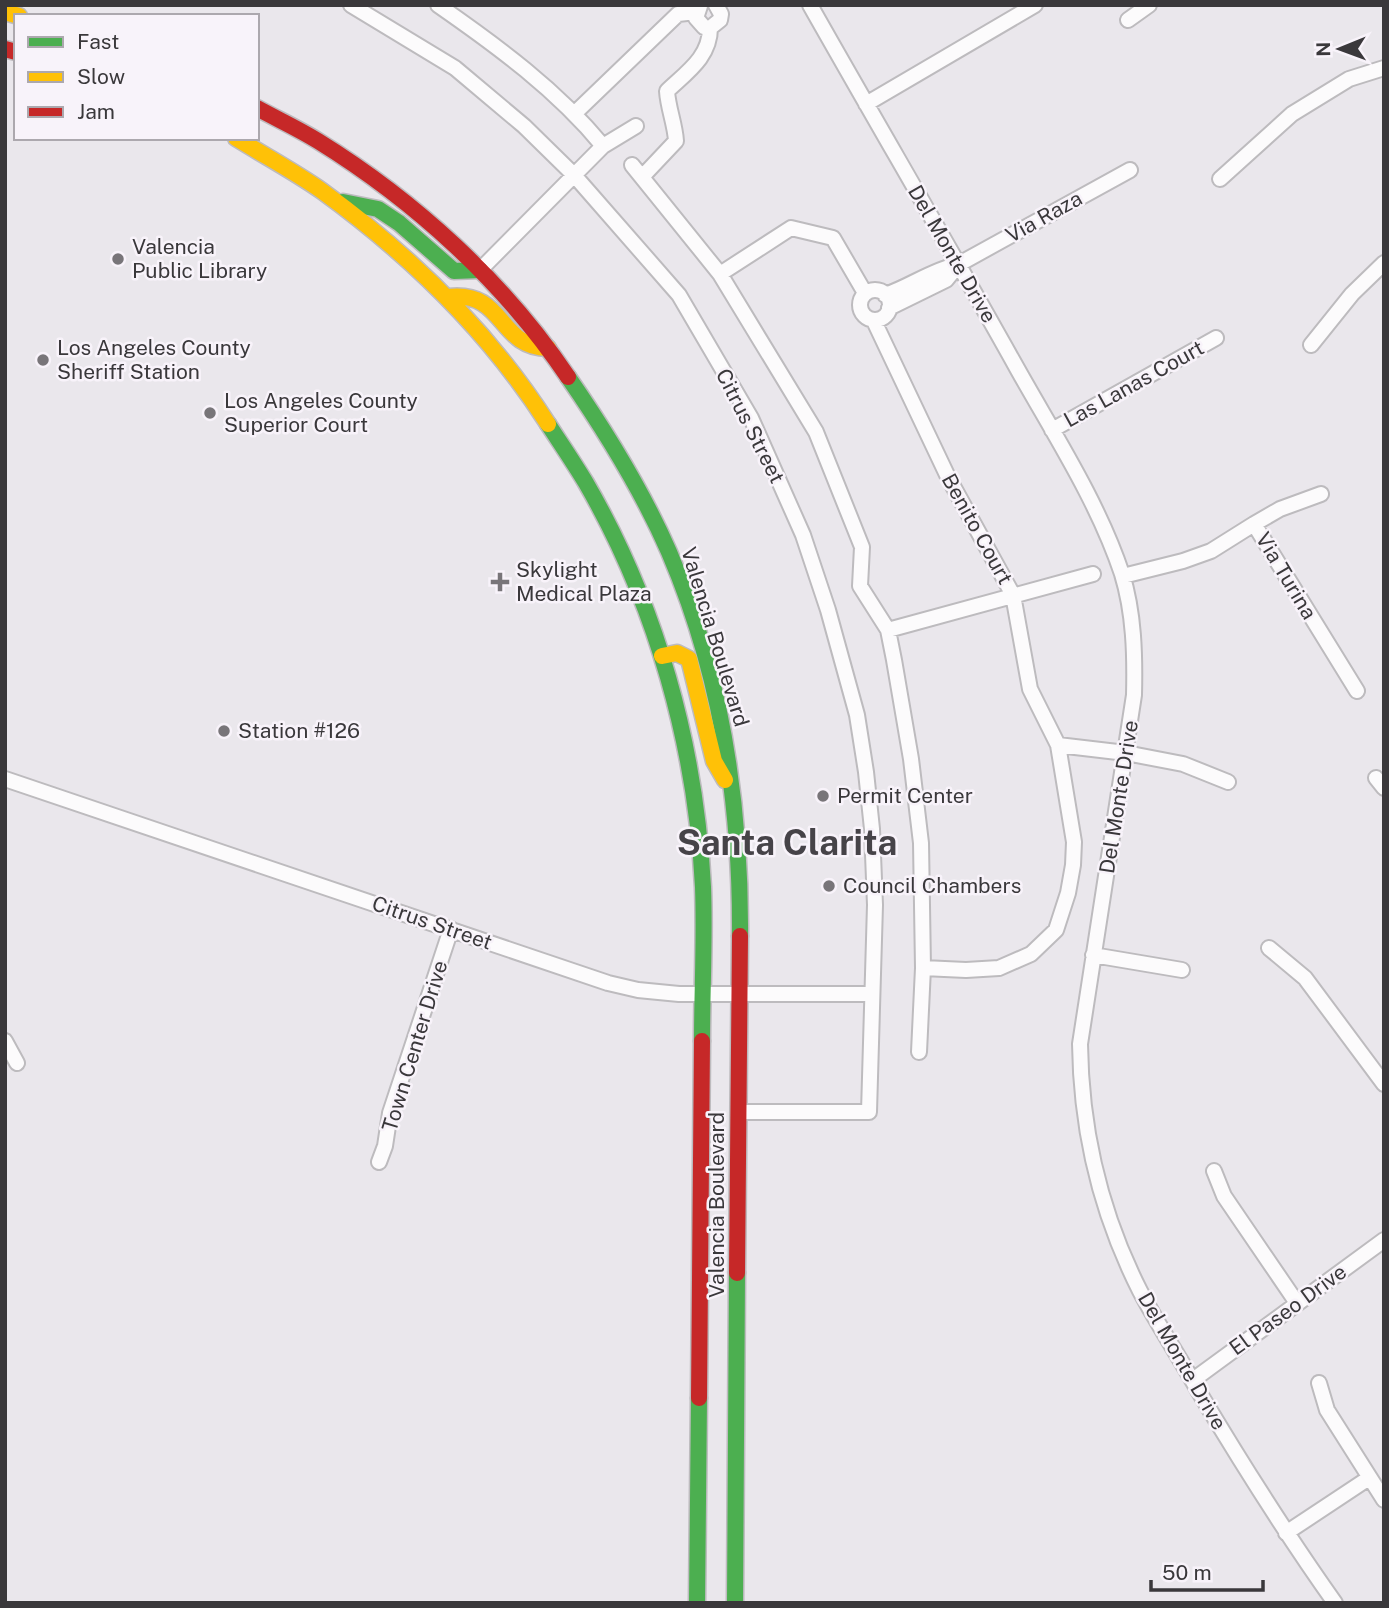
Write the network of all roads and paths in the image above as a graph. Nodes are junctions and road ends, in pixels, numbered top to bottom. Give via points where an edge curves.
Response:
1 (351, 5) edge
2 (438, 5) edge
3 (810, 5) edge
4 (1035, 5) edge
5 (1149, 5) edge
6 (719, 6) edge
7 (699, 8) edge
8 (675, 10) edge
9 (1128, 20) dead end
10 (710, 28) junction
11 (1384, 68) edge
12 (866, 104) junction
13 (259, 109) edge
14 (574, 114) junction
15 (636, 126) dead end
16 (239, 140) edge
17 (603, 146) junction
18 (632, 164) dead end
19 (1130, 170) dead end
20 (574, 175) junction
21 (642, 177) junction
22 (1220, 179) dead end
23 (338, 201) junction
24 (1384, 263) edge
25 (959, 264) junction
26 (480, 270) junction
27 (720, 274) junction
28 (865, 293) junction
29 (449, 297) junction
30 (887, 301) junction
31 (874, 321) junction
32 (1216, 338) dead end
33 (1311, 345) dead end
34 (548, 348) junction
35 (1052, 430) junction
36 (1321, 494) dead end
37 (1254, 524) junction
38 (1093, 574) dead end
39 (1123, 576) junction
40 (1013, 595) junction
41 (888, 630) junction
42 (662, 656) junction
43 (1357, 691) dead end
44 (1058, 745) junction
45 (1126, 752) junction
46 (5, 779) edge
47 (1228, 782) dead end
48 (732, 790) junction
49 (451, 929) junction
50 (1269, 948) dead end
51 (1093, 955) junction
52 (923, 968) junction
53 (1182, 970) dead end
54 (703, 994) junction
55 (871, 994) junction
56 (739, 995) junction
57 (5, 1041) edge
58 (919, 1052) dead end
59 (17, 1063) dead end
60 (1384, 1084) edge
61 (739, 1112) junction
62 (379, 1162) dead end
63 (1214, 1171) dead end
64 (1384, 1240) edge
65 (1297, 1303) junction
66 (1193, 1380) junction
67 (1319, 1383) dead end
68 (1369, 1478) junction
69 (1384, 1500) edge
70 (1286, 1533) junction
71 (697, 1603) edge
72 (735, 1603) edge
73 (1335, 1603) edge

1 - 20 street, Citrus Street via 455,68
2 - 14 street via 504,51
3 - 12 street, Del Monte Drive
4 - 12 street
5 - 9 street
6 - 10 street via 720,20
7 - 8 street
7 - 10 street via 699,24
8 - 14 street
10 - 21 street via 704,54 667,91 676,141
11 - 22 street via 1349,79 1292,114
12 - 25 street, Del Monte Drive
13 - 26 main road, Valencia Boulevard via 352,161 421,215
14 - 17 street
15 - 17 street
16 - 23 main road, Valencia Boulevard
17 - 20 street
18 - 21 street
19 - 25 street, Via Raza
20 - 26 street
20 - 55 street, Citrus Street via 679,296 751,418 803,535 856,715 866,772 874,905
21 - 27 street
23 - 26 main road via 379,209 454,271
23 - 29 main road, Valencia Boulevard
24 - 33 street
25 - 30 street, Via Raza via 940,268
25 - 35 street, Del Monte Drive
26 - 34 main road, Valencia Boulevard
27 - 28 street via 791,228 833,238
27 - 41 street via 816,432 862,547 860,586
28 - 30 street via 875,290
28 - 31 street via 860,311
29 - 34 main road via 469,294 479,298 520,339 532,347
29 - 42 main road, Valencia Boulevard via 520,382 562,442 616,538
30 - 31 street via 886,316
31 - 40 street, Benito Court via 947,477
32 - 35 street, Las Lanas Court
34 - 48 main road, Valencia Boulevard via 620,456 676,571 714,692
35 - 39 street, Del Monte Drive via 1102,521
36 - 37 street, Via Turina
37 - 39 street via 1211,551
37 - 43 street, Via Turina
38 - 40 street
39 - 45 street, Del Monte Drive via 1135,657
40 - 41 street
40 - 44 street, Benito Court via 1030,689
41 - 52 street via 921,843
42 - 48 main road via 677,653 689,659 713,761
42 - 54 main road, Valencia Boulevard via 690,763 698,822
44 - 45 street
44 - 52 street, Benito Court via 1074,842 1068,892 1056,930 1031,954 999,968
45 - 47 street via 1183,764
45 - 51 street, Del Monte Drive
46 - 49 street, Citrus Street
48 - 56 main road, Valencia Boulevard via 740,892
49 - 54 street, Citrus Street via 608,983 638,990
49 - 62 street, Town Center Drive via 390,1113
50 - 60 street via 1305,978
51 - 53 street
51 - 66 street, Del Monte Drive via 1080,1044 1080,1078 1096,1174 1111,1224 1140,1291
52 - 58 street
54 - 56 street, Citrus Street
54 - 71 main road, Valencia Boulevard
55 - 56 street, Citrus Street
55 - 61 street, Citrus Street via 869,1112
56 - 61 main road, Valencia Boulevard
57 - 59 street
61 - 72 main road, Valencia Boulevard
63 - 65 street via 1224,1196
64 - 65 street, El Paseo Drive
65 - 66 street, El Paseo Drive
66 - 70 street, Del Monte Drive
67 - 68 street via 1328,1410
68 - 69 street
68 - 70 street
70 - 73 street, Del Monte Drive

